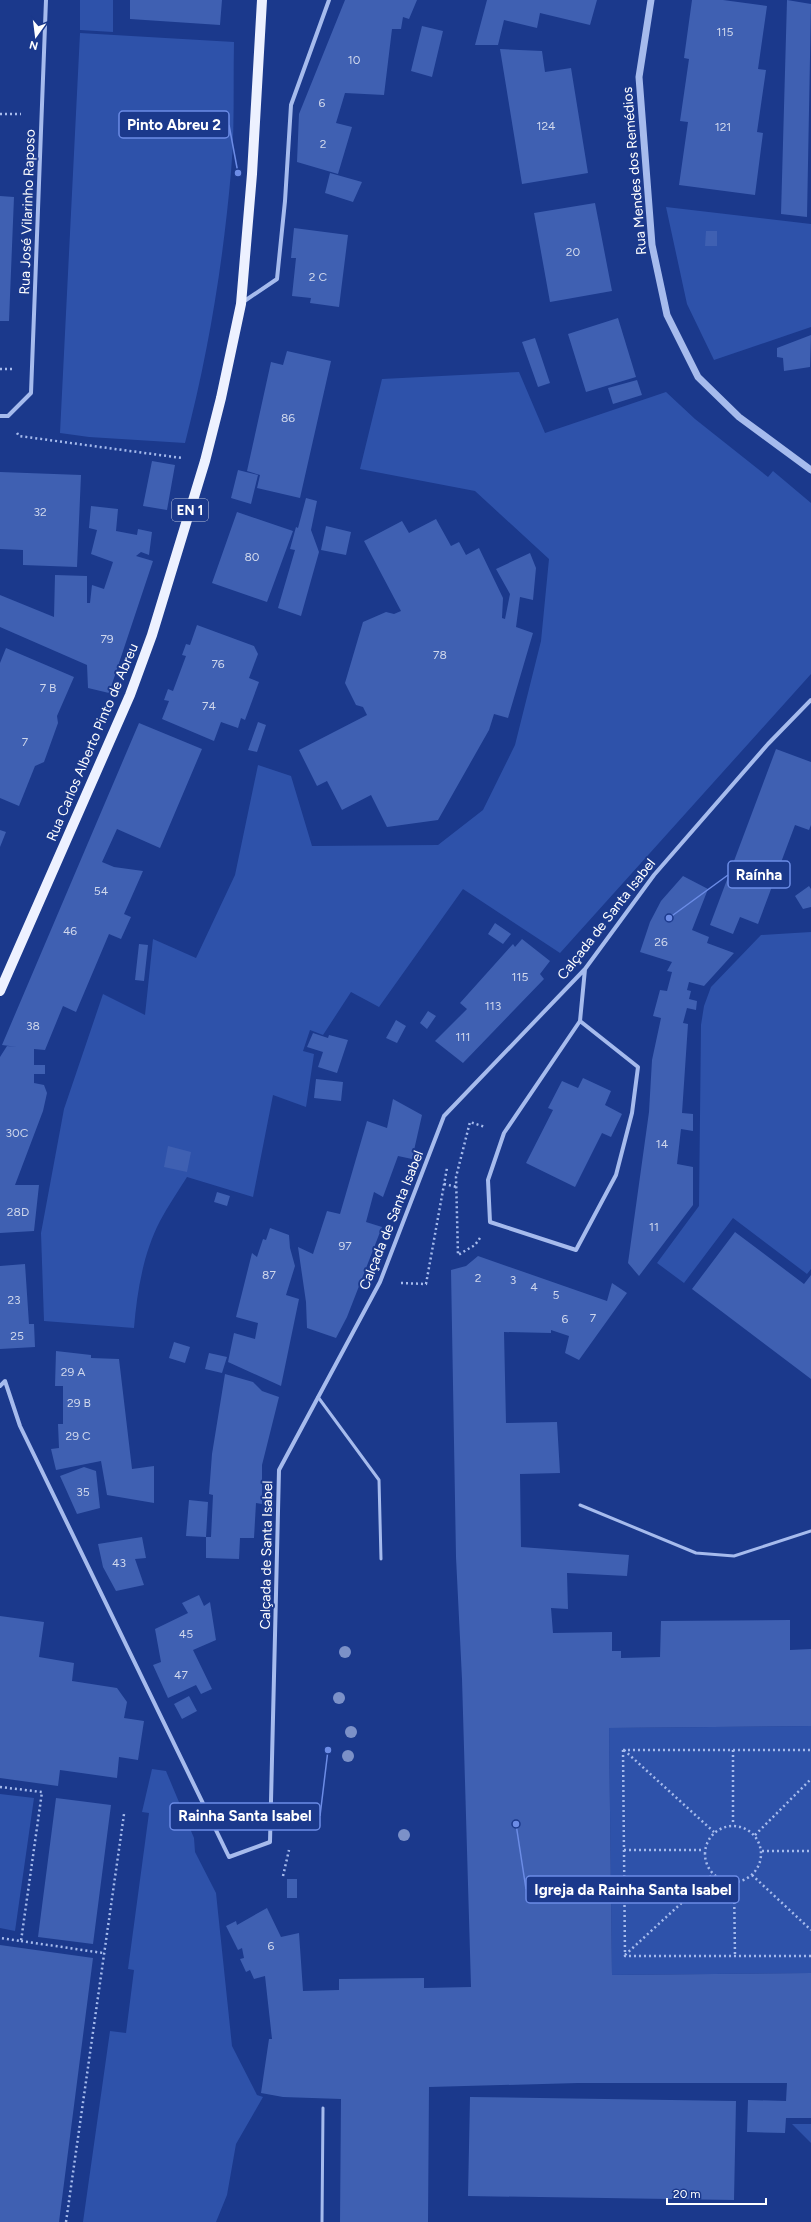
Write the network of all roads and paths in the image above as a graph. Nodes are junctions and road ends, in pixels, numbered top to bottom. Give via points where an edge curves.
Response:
1 (46, 0) edge
2 (262, 0) edge
3 (329, 0) edge
4 (651, 0) edge
5 (241, 304) junction
6 (0, 416) edge
7 (38, 438) dead end
8 (184, 458) dead end
9 (811, 470) edge
10 (811, 700) edge
11 (585, 969) junction
12 (0, 990) edge
13 (580, 1021) junction
14 (470, 1122) dead end
15 (457, 1187) junction
16 (490, 1222) junction
17 (380, 1282) junction
18 (0, 1386) edge
19 (318, 1397) junction
20 (580, 1505) dead end
21 (811, 1531) edge
22 (381, 1559) dead end
23 (623, 1750) junction
24 (733, 1750) junction
25 (811, 1750) edge
26 (811, 1779) edge
27 (0, 1787) edge
28 (124, 1814) dead end
29 (733, 1825) junction
30 (714, 1832) junction
31 (755, 1835) junction
32 (289, 1847) dead end
33 (624, 1850) junction
34 (704, 1850) junction
35 (762, 1851) junction
36 (811, 1851) edge
37 (713, 1874) junction
38 (752, 1875) junction
39 (283, 1876) dead end
40 (734, 1882) junction
41 (811, 1930) edge
42 (0, 1938) edge
43 (21, 1941) junction
44 (103, 1952) junction
45 (625, 1956) junction
46 (735, 1956) junction
47 (811, 1956) edge
48 (323, 2108) dead end
49 (66, 2222) edge
50 (322, 2222) edge

1 - 6 street, Rua José Vilarinho Raposo via 31,393 8,416
2 - 5 main road, Rua Carlos Alberto Pinto de Abreu / EN 1 via 252,174
3 - 5 street via 291,104 277,279
4 - 9 street, Rua Mendes dos Remédios via 639,77 652,245 666,315 698,377 739,417
5 - 12 main road, Rua Carlos Alberto Pinto de Abreu / EN 1 via 221,398 200,476 142,662
7 - 8 path
10 - 11 street, Calçada de Santa Isabel via 768,744 654,875
11 - 13 street
11 - 17 street, Calçada de Santa Isabel via 444,1116
13 - 16 street via 504,1133 488,1180
13 - 16 street via 638,1067 632,1113 616,1176 576,1250
14 - 15 path via 456,1177
15 - 16 path via 458,1255 475,1245
15 - 17 path via 444,1184 426,1284
17 - 19 street, Calçada de Santa Isabel
18 - 19 street, Calçada de Santa Isabel via 5,1381 20,1426 229,1857 270,1842 279,1470
19 - 22 lane via 379,1480
20 - 21 lane via 696,1553 734,1556
23 - 24 path
23 - 30 path
23 - 33 path
24 - 25 path
24 - 29 path
26 - 31 path
27 - 43 path via 42,1792
28 - 44 path
29 - 30 path via 719,1828
29 - 31 path via 741,1826
30 - 34 path via 707,1840
31 - 35 path
32 - 39 path
33 - 34 path
33 - 45 path
34 - 37 path via 706,1863
35 - 36 path
35 - 38 path via 761,1860
37 - 40 path via 719,1879
37 - 45 path
38 - 40 path
38 - 41 path
40 - 46 path
42 - 43 path
43 - 44 path
44 - 49 path
45 - 46 path
46 - 47 path
48 - 50 lane

